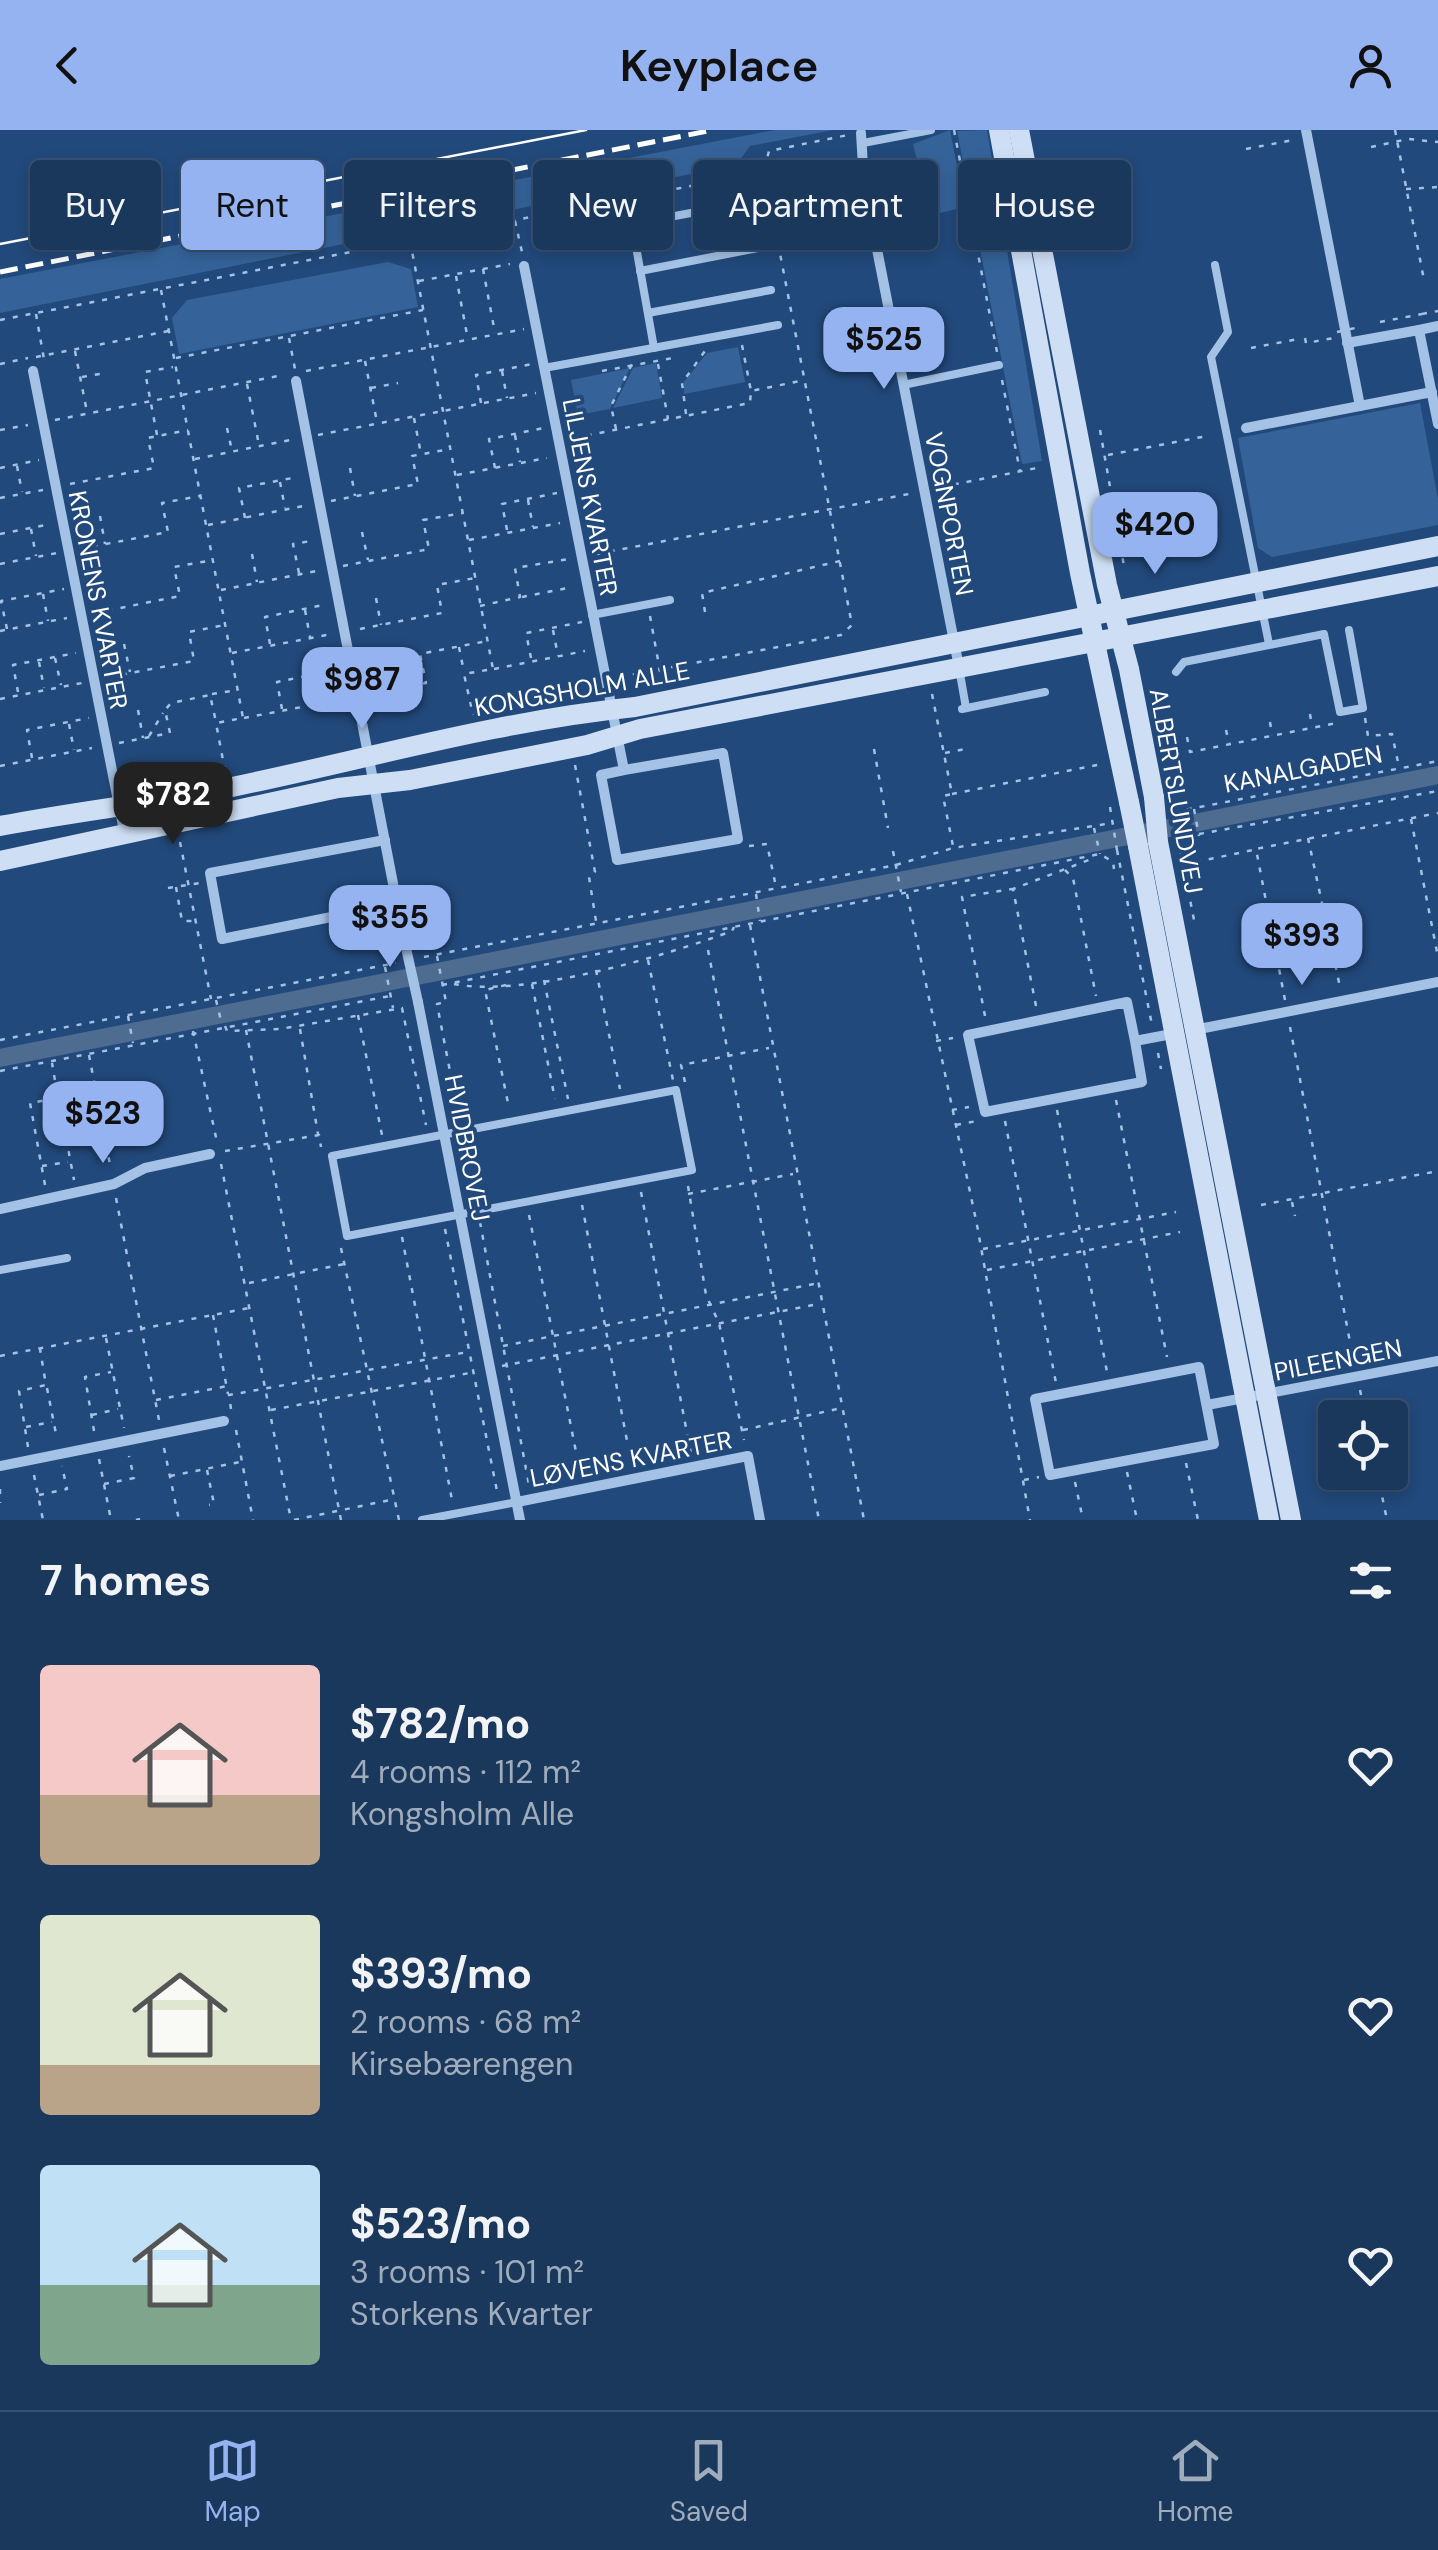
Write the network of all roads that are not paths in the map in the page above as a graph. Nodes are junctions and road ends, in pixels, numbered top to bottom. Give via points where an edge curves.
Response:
1 (932, 130) edge
2 (1306, 134) edge
3 (862, 138) joint
4 (1010, 139) edge
5 (693, 212) edge
6 (748, 250) edge
7 (1215, 265) dead end
8 (524, 266) dead end
9 (640, 271) junction
10 (771, 290) dead end
11 (648, 314) junction
12 (778, 326) dead end
13 (1438, 326) edge
14 (1419, 330) junction
15 (1346, 335) junction
16 (654, 348) junction
17 (543, 365) junction
18 (999, 365) road end
19 (33, 371) road end
20 (296, 377) road end
21 (903, 385) junction
22 (1432, 392) junction
23 (1360, 406) junction
24 (1438, 424) edge
25 (1246, 428) dead end
26 (1438, 546) edge
27 (1438, 576) edge
28 (1256, 582) junction
29 (670, 600) dead end
30 (1114, 610) junction
31 (1263, 610) junction
32 (1090, 614) junction
33 (593, 618) junction
34 (1349, 630) dead end
35 (1120, 638) junction
36 (954, 642) junction
37 (1096, 642) junction
38 (1269, 644) junction
39 (959, 667) junction
40 (1176, 672) dead end
41 (1045, 692) dead end
42 (612, 709) junction
43 (617, 736) junction
44 (368, 756) junction
45 (624, 770) junction
46 (373, 784) junction
47 (118, 804) junction
48 (0, 826) edge
49 (125, 837) junction
50 (385, 840) junction
51 (1148, 844) junction
52 (0, 861) edge
53 (361, 911) dead end
54 (1438, 982) edge
55 (1184, 1032) junction
56 (1136, 1041) junction
57 (444, 1135) junction
58 (215, 1153) road end
59 (0, 1209) edge
60 (459, 1214) junction
61 (67, 1258) dead end
62 (0, 1270) edge
63 (1438, 1361) edge
64 (1266, 1394) junction
65 (1244, 1398) junction
66 (1206, 1405) junction
67 (224, 1421) dead end
68 (0, 1466) edge
69 (517, 1502) junction
70 (422, 1520) edge
71 (520, 1520) edge
72 (760, 1520) edge
73 (1269, 1520) edge
74 (1291, 1520) edge

1 - 3 lane
2 - 15 street
3 - 21 street, VOGNPORTEN via 864,182
4 - 30 street, ALBERTSLUNDVEJ
4 - 32 street, ALBERTSLUNDVEJ
5 - 9 lane via 632,224
6 - 9 lane
7 - 28 lane via 1228,332 1211,357
8 - 17 street, LILJENS KVARTER
9 - 11 lane
10 - 11 lane
11 - 16 lane
12 - 16 lane
13 - 14 street
14 - 15 street
14 - 22 street
15 - 23 street
16 - 17 lane
17 - 33 street, LILJENS KVARTER
18 - 21 lane
19 - 47 street, KRONENS KVARTER
20 - 44 street, HVIDBROVEJ
21 - 36 street, VOGNPORTEN
22 - 23 street
22 - 24 street
23 - 25 street
26 - 28 street, KONGSHOLM ALLE
27 - 31 street, KONGSHOLM ALLE
28 - 30 street, KONGSHOLM ALLE
28 - 31 lane
29 - 33 lane
30 - 32 street, KONGSHOLM ALLE
30 - 35 street, ALBERTSLUNDVEJ
31 - 35 street, KONGSHOLM ALLE
31 - 38 lane
32 - 36 street, KONGSHOLM ALLE
32 - 37 street, ALBERTSLUNDVEJ
33 - 42 street, LILJENS KVARTER
34 - 38 lane via 1363,708 1340,712 1324,634
35 - 37 street, KONGSHOLM ALLE
35 - 51 street, ALBERTSLUNDVEJ, bridge via 1154,797
36 - 39 street, VOGNPORTEN
36 - 42 street, KONGSHOLM ALLE
37 - 39 street, KONGSHOLM ALLE
37 - 51 street, ALBERTSLUNDVEJ, bridge via 1120,760 1119,804
38 - 40 lane via 1184,662
39 - 41 lane via 964,708
39 - 43 street, KONGSHOLM ALLE
42 - 43 street, LILJENS KVARTER
42 - 44 street, KONGSHOLM ALLE
43 - 45 street, LILJENS KVARTER
43 - 46 street, KONGSHOLM ALLE
44 - 46 street, HVIDBROVEJ
44 - 47 street, KONGSHOLM ALLE via 156,802
45 - 45 street via 601,775 617,860 738,839 724,753
46 - 49 street, KONGSHOLM ALLE via 166,822
46 - 50 street, HVIDBROVEJ
47 - 48 street, KONGSHOLM ALLE
47 - 49 street, KRONENS KVARTER
49 - 52 street, KONGSHOLM ALLE
50 - 53 street via 210,873 222,939
50 - 57 street, HVIDBROVEJ, bridge
51 - 55 street, ALBERTSLUNDVEJ
54 - 55 street
55 - 56 street
55 - 64 street, ALBERTSLUNDVEJ
55 - 65 street, ALBERTSLUNDVEJ
56 - 56 street via 1142,1082 985,1112 968,1035 1127,1002
57 - 60 street, HVIDBROVEJ
57 - 60 lane via 332,1156 347,1236
57 - 60 lane via 676,1090 692,1170
58 - 59 street
60 - 69 street, HVIDBROVEJ
61 - 62 lane
63 - 64 street, PILEENGEN
64 - 65 street, PILEENGEN
64 - 74 street, ALBERTSLUNDVEJ
65 - 66 street, PILEENGEN
65 - 73 street, ALBERTSLUNDVEJ
66 - 66 street via 1214,1444 1050,1475 1036,1399 1199,1367
67 - 68 street
69 - 70 lane
69 - 71 street, HVIDBROVEJ
69 - 72 street, LØVENS KVARTER via 748,1456

